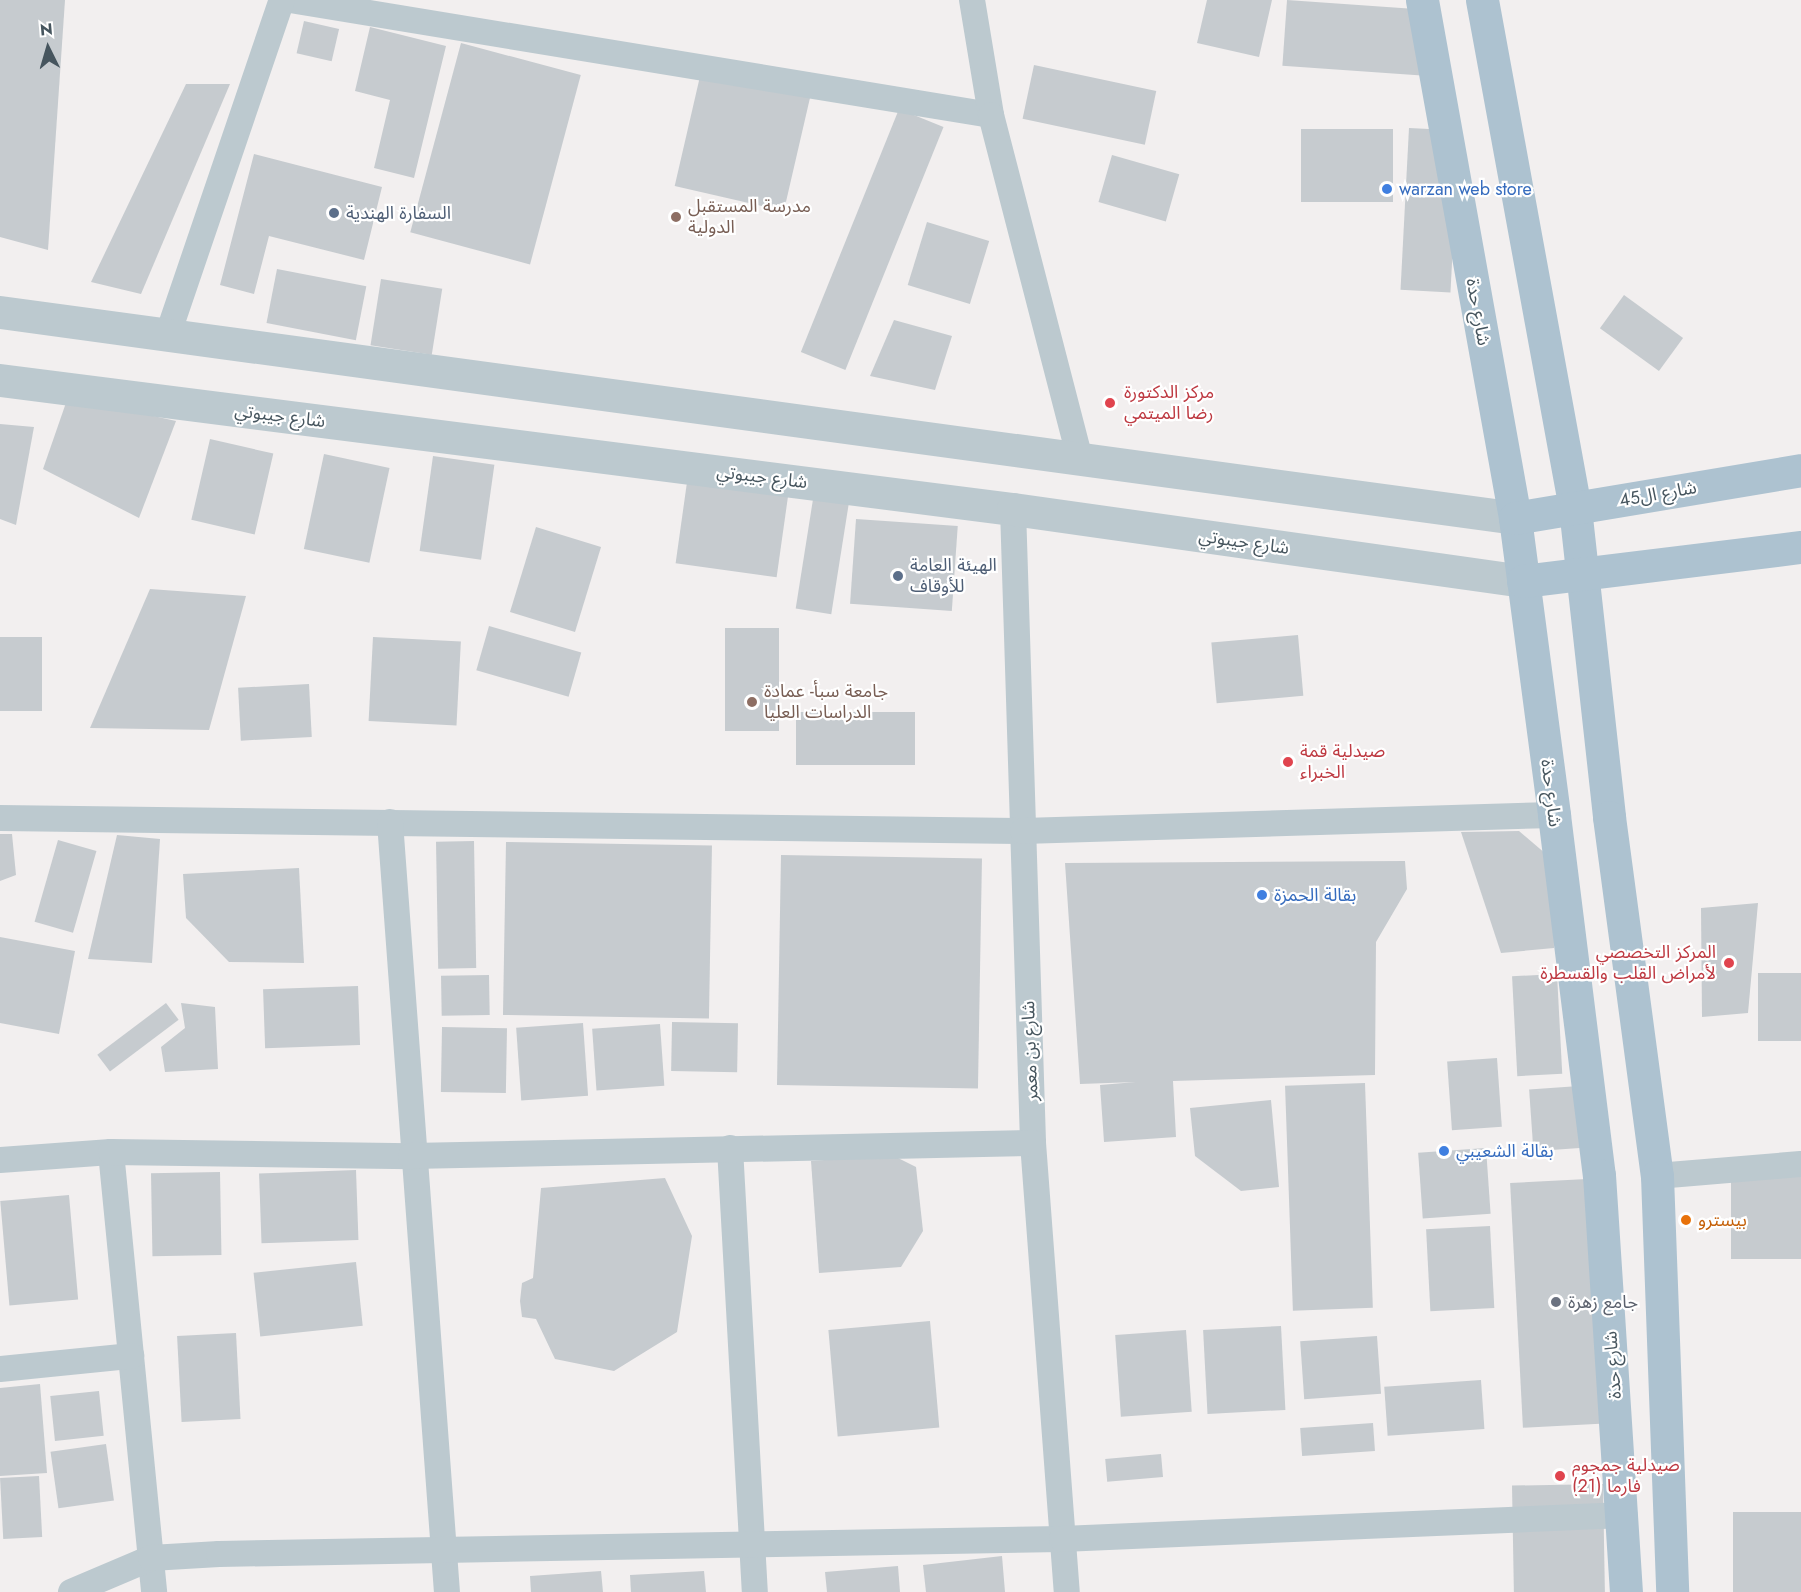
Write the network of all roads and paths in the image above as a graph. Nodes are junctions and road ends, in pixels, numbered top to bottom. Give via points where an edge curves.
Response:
1 (282, 0) edge
2 (290, 0) edge
3 (972, 0) edge
4 (1422, 0) edge
5 (1482, 0) edge
6 (991, 115) junction
7 (0, 312) edge
8 (167, 337) junction
9 (0, 380) edge
10 (1080, 462) junction
11 (1801, 470) edge
12 (1575, 508) junction
13 (1012, 509) junction
14 (1515, 518) junction
15 (1801, 547) edge
16 (1584, 573) junction
17 (1523, 582) junction
18 (1554, 815) junction
19 (0, 818) edge
20 (390, 822) junction
21 (1023, 831) junction
22 (1033, 1143) junction
23 (730, 1148) junction
24 (111, 1152) junction
25 (411, 1156) junction
26 (0, 1160) edge
27 (1801, 1164) edge
28 (1657, 1176) junction
29 (131, 1356) junction
30 (0, 1370) edge
31 (1623, 1515) junction
32 (1062, 1539) junction
33 (753, 1546) junction
34 (444, 1552) junction
35 (151, 1558) junction
36 (71, 1592) edge
37 (154, 1592) edge
38 (447, 1592) edge
39 (755, 1592) edge
40 (1067, 1592) edge
41 (1626, 1592) edge
42 (1672, 1592) edge

1 - 8 street
2 - 6 street
3 - 6 street
4 - 14 main road, شارع حدة
5 - 12 main road
6 - 10 street
7 - 8 street
8 - 10 street
9 - 13 street, شارع جيبوتي
10 - 14 street
11 - 12 main road, شارع ال45
12 - 14 main road, شارع ال45
12 - 16 main road
13 - 17 street, شارع جيبوتي
13 - 21 street, شارع بن معمر
14 - 17 main road, شارع حدة
15 - 16 main road
16 - 17 main road
16 - 28 main road via 1608,818
17 - 18 main road, شارع حدة
18 - 21 street
18 - 31 main road, شارع حدة via 1599,1175
19 - 20 street
20 - 21 street
20 - 25 street
21 - 22 street, شارع بن معمر
22 - 23 street
22 - 32 street, شارع بن معمر
23 - 25 street
23 - 33 street
24 - 25 street
24 - 26 street
24 - 29 street
25 - 34 street
27 - 28 street
28 - 42 main road
29 - 30 street
29 - 35 street
31 - 32 street
31 - 41 main road, شارع حدة
32 - 33 street
32 - 40 street, شارع بن معمر
33 - 34 street
33 - 39 street
34 - 35 street
34 - 38 street
35 - 36 street
35 - 37 street

